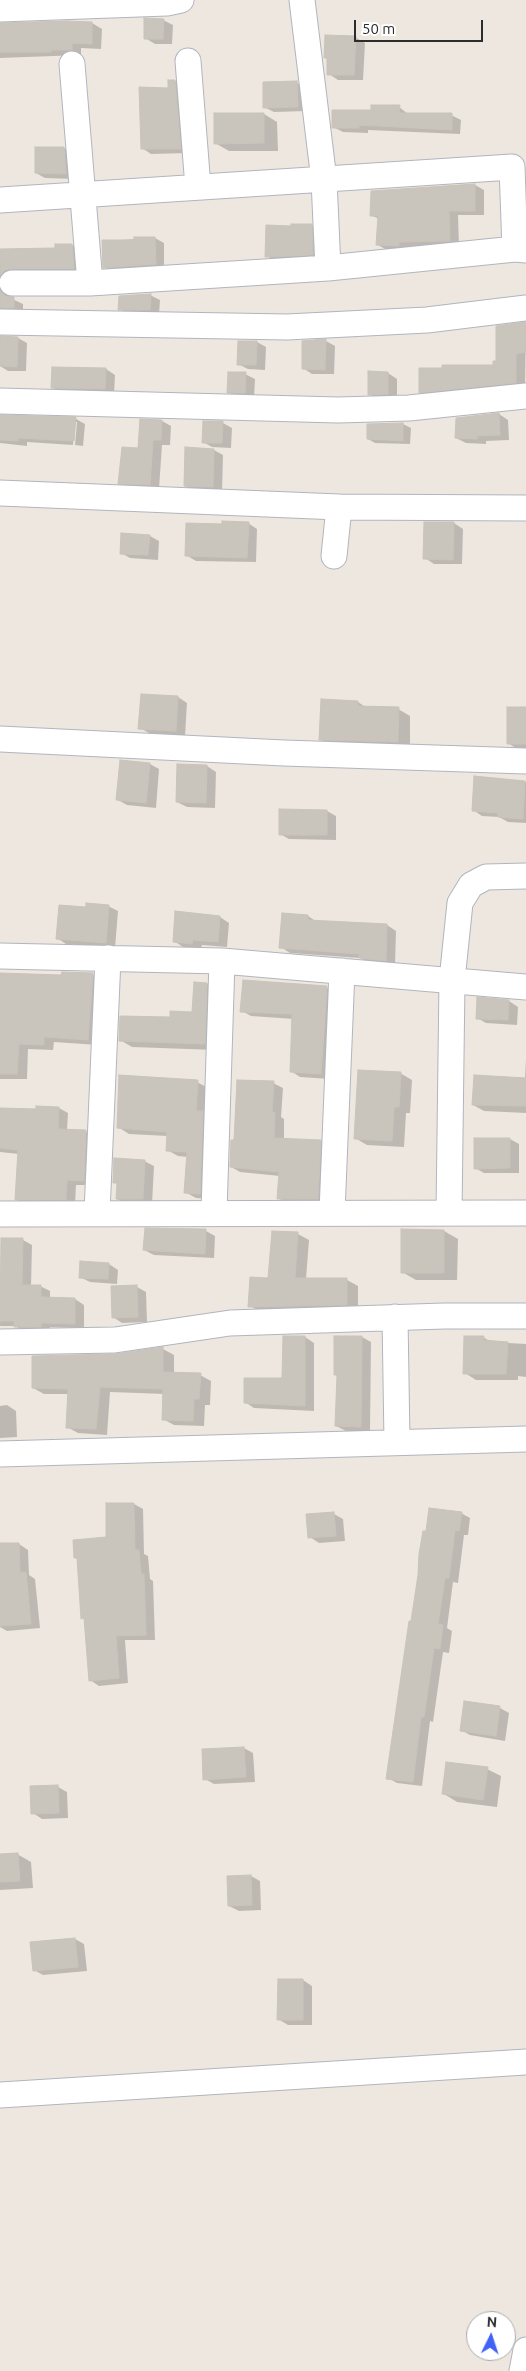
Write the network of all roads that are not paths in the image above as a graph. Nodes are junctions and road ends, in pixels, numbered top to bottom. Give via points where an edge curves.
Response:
1 (181, 0) edge
2 (302, 0) edge
3 (0, 9) edge
4 (188, 61) dead end
5 (72, 64) dead end
6 (324, 180) junction
7 (198, 188) junction
8 (84, 195) junction
9 (0, 200) edge
10 (521, 249) edge
11 (328, 268) junction
12 (12, 283) dead end
13 (90, 283) junction
14 (526, 308) edge
15 (0, 322) edge
16 (526, 396) edge
17 (0, 401) edge
18 (0, 493) edge
19 (339, 506) junction
20 (526, 508) edge
21 (334, 556) dead end
22 (0, 739) edge
23 (526, 761) edge
24 (526, 876) edge
25 (0, 956) edge
26 (108, 958) junction
27 (222, 961) junction
28 (342, 971) junction
29 (452, 980) junction
30 (526, 986) edge
31 (214, 1212) junction
32 (332, 1212) junction
33 (97, 1213) junction
34 (449, 1213) junction
35 (526, 1213) edge
36 (0, 1214) edge
37 (526, 1316) edge
38 (395, 1317) junction
39 (0, 1342) edge
40 (526, 1439) edge
41 (397, 1442) junction
42 (0, 1454) edge
43 (526, 2062) edge
44 (0, 2095) edge
45 (526, 2350) edge
46 (522, 2371) edge

1 - 3 street
2 - 6 street
4 - 7 street
5 - 8 street
6 - 7 street
6 - 10 street via 512,167
6 - 11 street
7 - 8 street
8 - 9 street
8 - 13 street
10 - 11 street
11 - 13 street
12 - 13 street
14 - 15 street via 427,320 287,327
16 - 17 street via 409,408 338,410
18 - 19 street
19 - 20 street
19 - 21 street
22 - 23 street
24 - 29 street via 486,877 472,885 460,903
25 - 26 street
26 - 27 street
26 - 33 street
27 - 28 street
27 - 31 street
28 - 29 street
28 - 32 street
29 - 30 street
29 - 34 street
31 - 32 street
31 - 33 street
32 - 34 street
33 - 36 street
34 - 35 street
37 - 38 street
38 - 39 street via 230,1323 115,1340
38 - 41 street
40 - 41 street
41 - 42 street
43 - 44 street
45 - 46 street

